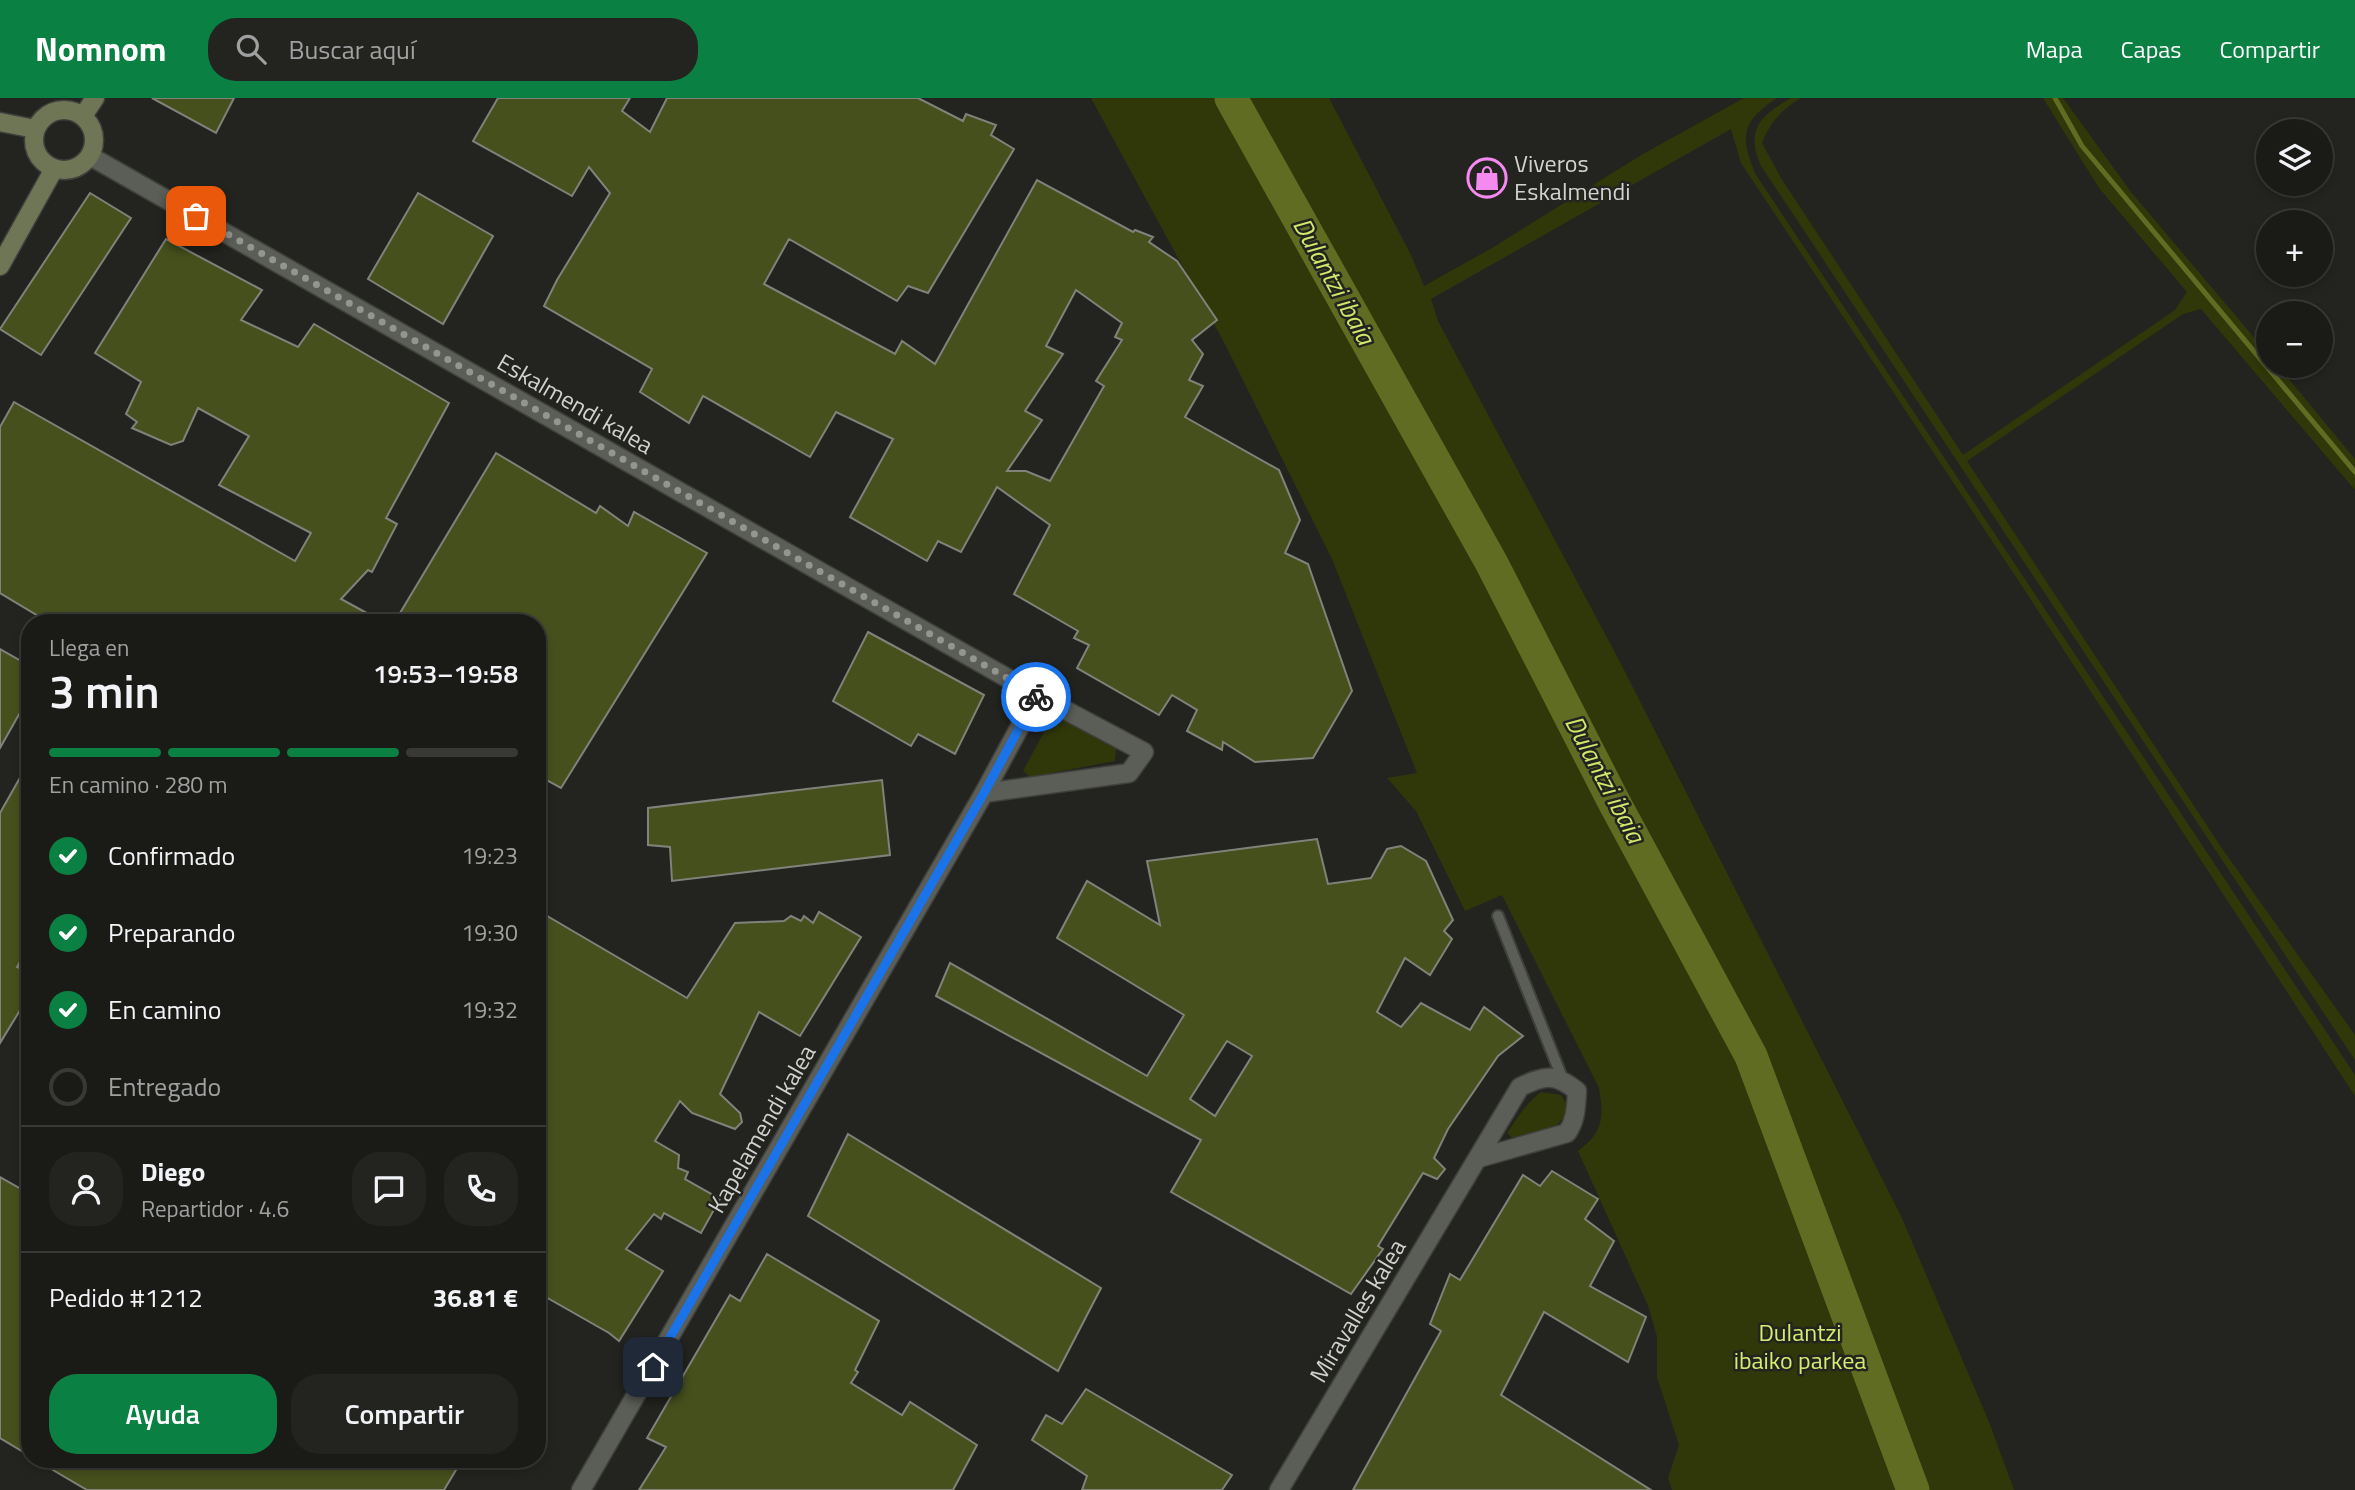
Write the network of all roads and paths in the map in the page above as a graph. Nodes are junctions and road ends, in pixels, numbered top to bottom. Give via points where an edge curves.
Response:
1 (96, 98) edge
2 (83, 116) junction
3 (0, 122) edge
4 (35, 129) junction
5 (89, 156) junction
6 (54, 169) junction
7 (0, 267) edge
8 (1037, 695) junction
9 (984, 793) junction
10 (1498, 916) dead end
11 (1563, 1080) junction
12 (1479, 1158) junction
13 (581, 1490) edge
14 (1279, 1490) edge

1 - 2 street
2 - 4 street via 56,110
2 - 5 street via 94,135
3 - 4 street
4 - 6 street via 34,145 40,160
5 - 6 street via 74,169
5 - 8 street, Eskalmendi kalea
6 - 7 street
8 - 9 street, Kapelamendi kalea
8 - 9 street via 1144,752 1129,773
9 - 13 street, Kapelamendi kalea
10 - 11 lane
11 - 12 street, Miravalles kalea via 1540,1078 1520,1087
11 - 12 street via 1577,1091 1576,1114 1567,1133
12 - 14 street, Miravalles kalea

